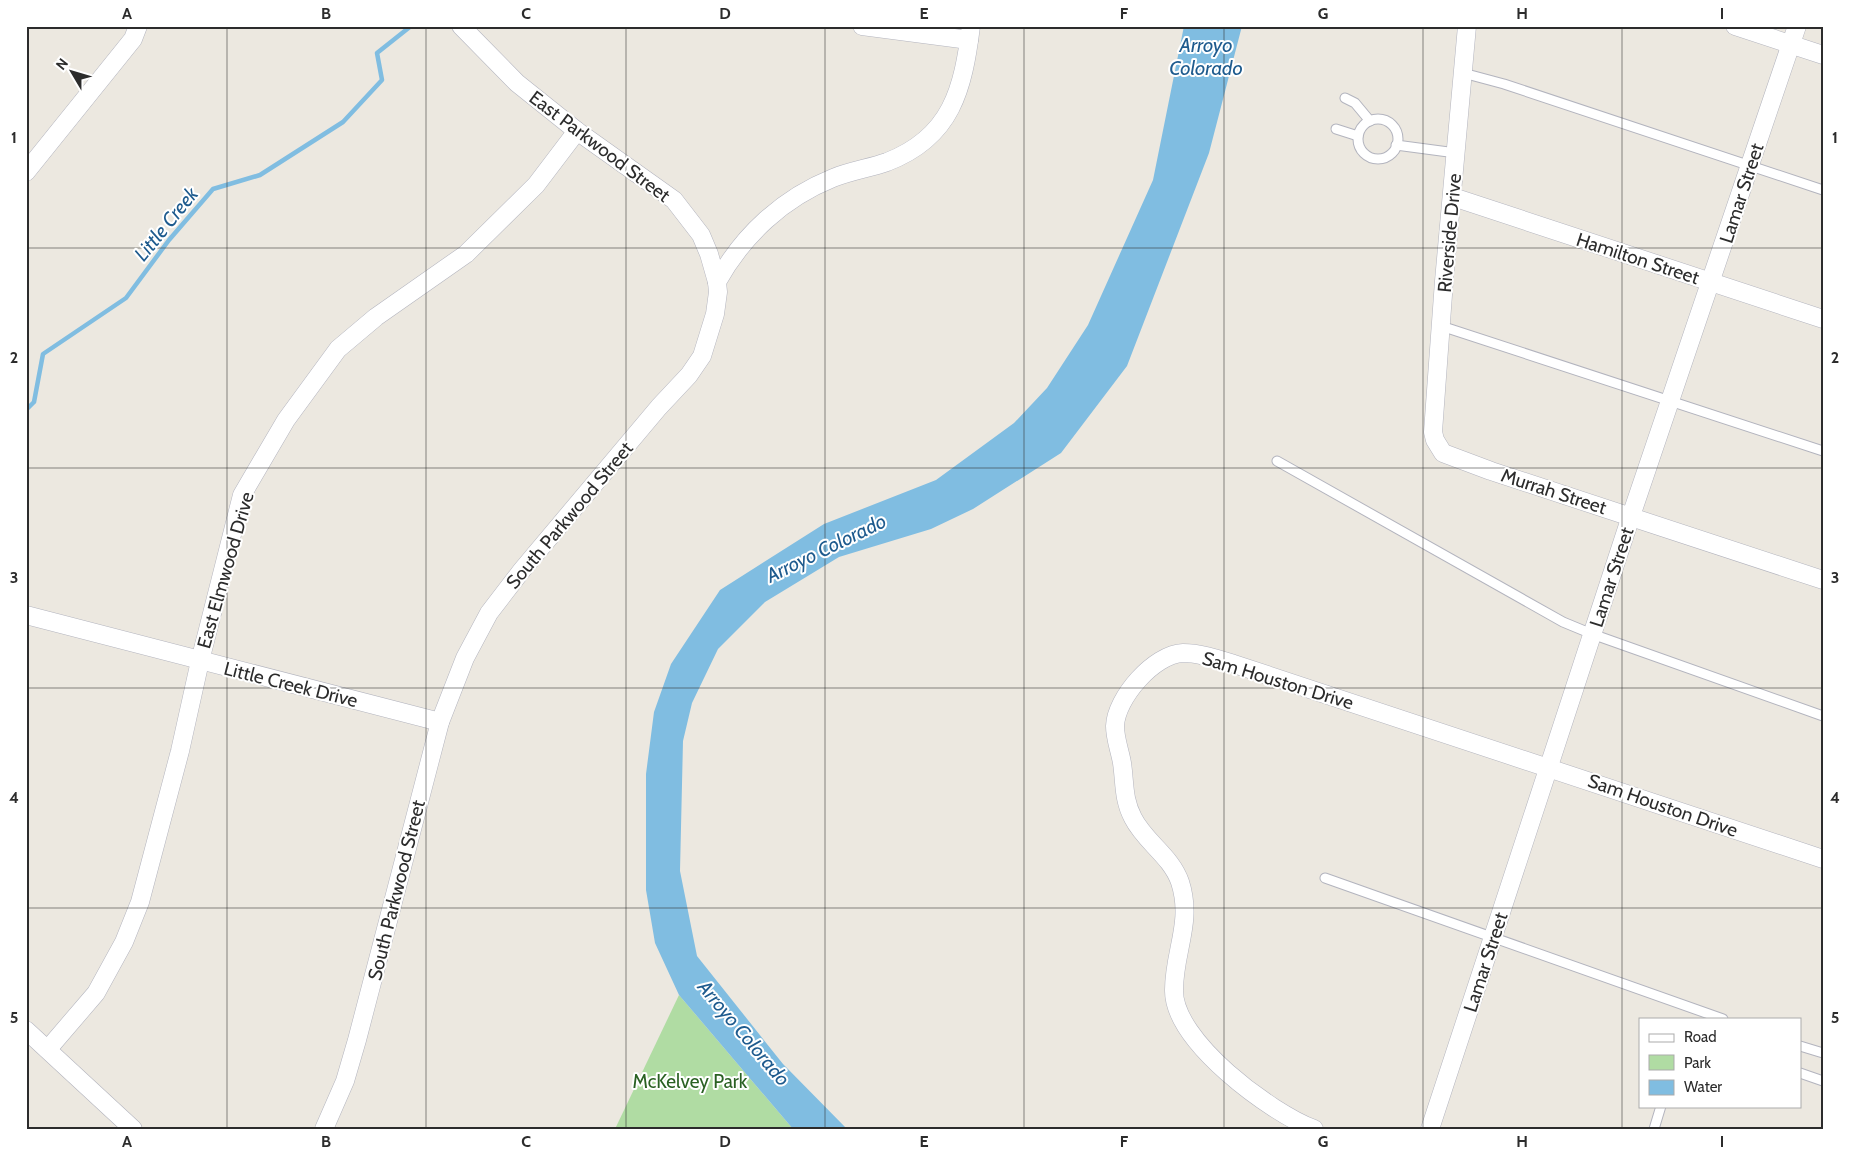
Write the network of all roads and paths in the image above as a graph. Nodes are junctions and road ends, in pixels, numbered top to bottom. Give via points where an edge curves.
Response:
1 (138, 26) edge
2 (461, 26) edge
3 (862, 26) edge
4 (1467, 26) edge
5 (1735, 26) edge
6 (1797, 26) edge
7 (970, 33) edge
8 (1790, 45) junction
9 (1823, 55) edge
10 (1463, 73) junction
11 (1344, 98) dead end
12 (1370, 121) junction
13 (1336, 129) dead end
14 (577, 131) junction
15 (1358, 136) junction
16 (1396, 145) junction
17 (1456, 153) junction
18 (1750, 166) junction
19 (26, 172) edge
20 (1823, 190) edge
21 (1452, 197) junction
22 (717, 282) junction
23 (1711, 282) junction
24 (1823, 319) edge
25 (1441, 326) junction
26 (1671, 401) junction
27 (1435, 440) joint
28 (1823, 451) edge
29 (1277, 461) dead end
30 (1631, 516) junction
31 (1823, 580) edge
32 (26, 615) edge
33 (1592, 634) junction
34 (200, 661) junction
35 (1823, 716) edge
36 (440, 722) junction
37 (1548, 766) junction
38 (1823, 859) edge
39 (1325, 878) dead end
40 (1493, 937) junction
41 (1721, 1018) edge
42 (26, 1030) edge
43 (1802, 1047) edge
44 (48, 1049) junction
45 (1823, 1053) edge
46 (1802, 1074) edge
47 (1823, 1081) edge
48 (1660, 1108) edge
49 (133, 1129) edge
50 (324, 1129) edge
51 (1314, 1129) edge
52 (1430, 1129) edge
53 (1654, 1129) edge

1 - 19 street via 133,39
2 - 14 street, East Parkwood Street via 517,83
3 - 7 street
4 - 10 street, Riverside Drive
5 - 8 street
6 - 8 street, Lamar Street
7 - 22 street via 958,94 946,118 931,137 910,152 835,177 790,200 752,234
8 - 9 street
8 - 18 street, Lamar Street
10 - 17 street, Riverside Drive
10 - 18 lane
11 - 12 lane via 1355,103
12 - 15 lane via 1364,124
12 - 16 lane via 1382,120 1393,126
13 - 15 lane
14 - 22 street, East Parkwood Street via 674,200 701,235
14 - 34 street, East Elmwood Drive via 536,185 466,254 376,317 338,349 286,420 242,495
15 - 16 lane via 1364,154 1376,159 1389,155
16 - 17 lane
17 - 21 street, Riverside Drive
18 - 20 lane
18 - 23 street, Lamar Street
21 - 23 street, Hamilton Street
21 - 25 street, Riverside Drive
22 - 36 street, South Parkwood Street via 716,314 702,356 489,613 465,658
23 - 24 street, Hamilton Street
23 - 26 street, Lamar Street
25 - 26 lane
25 - 27 street, Riverside Drive
26 - 28 lane
26 - 30 street, Lamar Street
27 - 30 street, Murrah Street via 1442,453
29 - 33 lane via 1563,622
30 - 31 street, Murrah Street
30 - 33 street, Lamar Street
32 - 34 street, Little Creek Drive
33 - 35 lane
33 - 37 street, Lamar Street
34 - 36 street, Little Creek Drive
34 - 44 street, East Elmwood Drive via 180,751 136,910 124,942 96,993
36 - 50 street, South Parkwood Street via 357,1040 345,1081
37 - 38 street, Sam Houston Drive
37 - 40 street, Lamar Street
37 - 51 street, Sam Houston Drive via 1200,654 1181,653 1165,658 1127,692 1115,725 1126,802 1142,833 1170,862 1184,899 1186,920 1174,976 1179,1010 1200,1044 1235,1080 1277,1111
39 - 40 lane
40 - 41 lane
40 - 52 street, Lamar Street
42 - 44 street
43 - 45 lane
44 - 49 street
46 - 47 lane
48 - 53 lane

